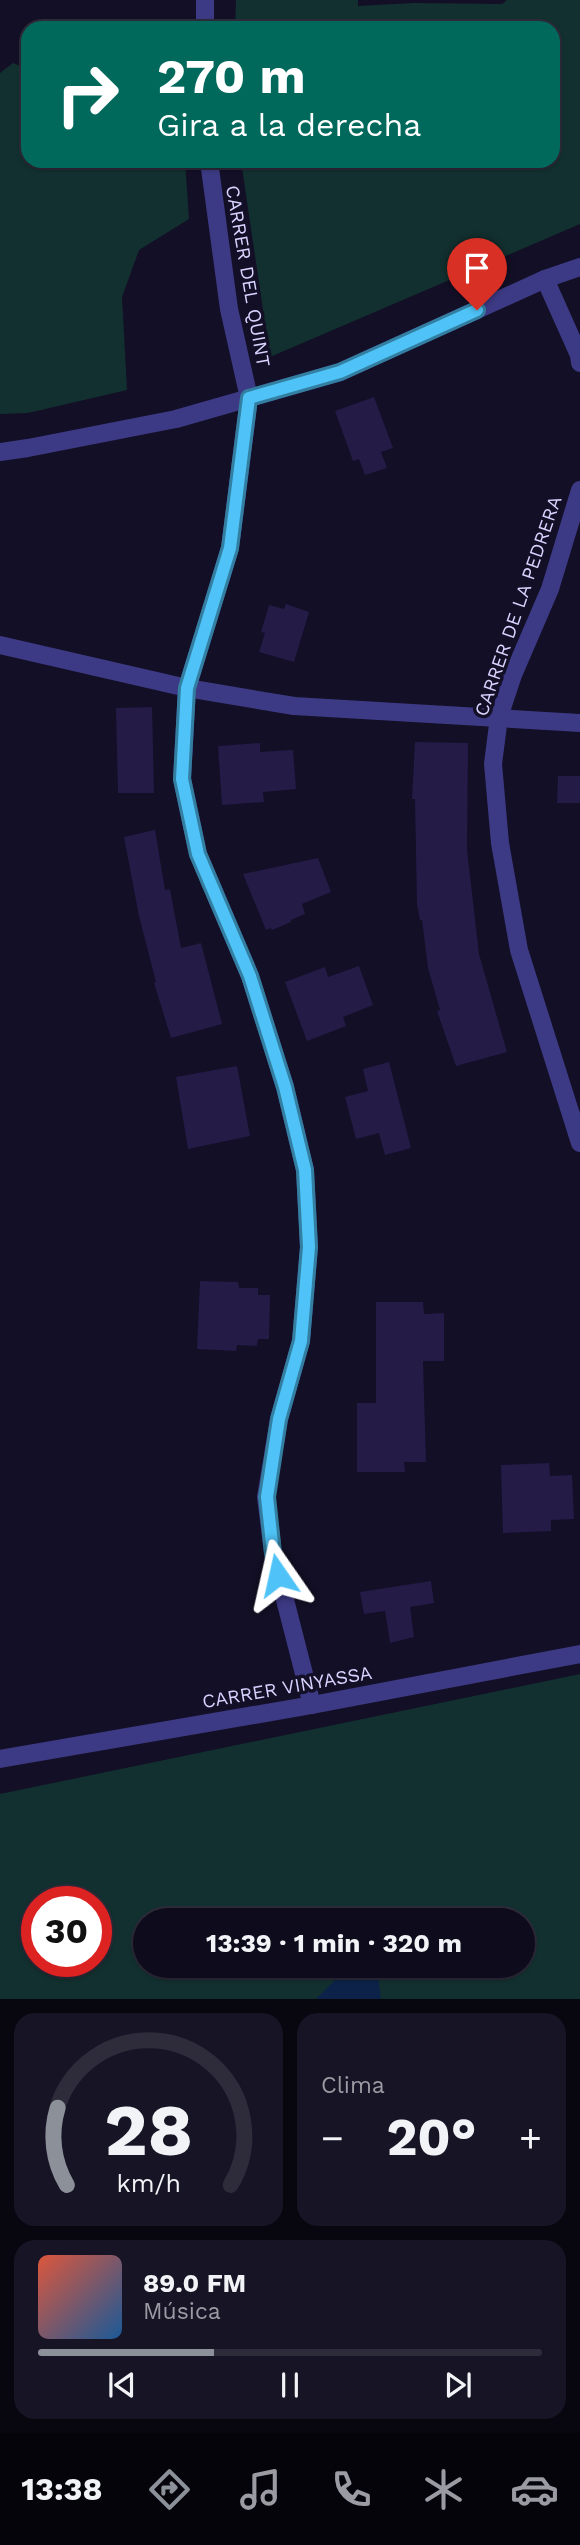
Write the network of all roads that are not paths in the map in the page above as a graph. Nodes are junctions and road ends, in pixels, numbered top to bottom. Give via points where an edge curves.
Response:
1 (205, 0) edge
2 (205, 21) edge
3 (210, 168) edge
4 (580, 267) edge
5 (545, 279) junction
6 (580, 363) edge
7 (249, 398) junction
8 (0, 452) edge
9 (580, 490) edge
10 (0, 645) edge
11 (187, 688) junction
12 (499, 717) junction
13 (580, 723) edge
14 (580, 1143) edge
15 (580, 1654) edge
16 (312, 1705) junction
17 (0, 1759) edge

1 - 2 street
3 - 7 street, CARRER DEL QUINT via 229,309
4 - 5 street
5 - 6 street
5 - 7 street via 340,372
7 - 8 street via 176,418
7 - 11 street, CARRER DEL QUINT via 230,548
9 - 12 street, CARRER DE LA PEDRERA via 550,589
10 - 11 street
11 - 12 street via 294,705
11 - 16 street, CARRER DEL QUINT via 182,779 198,854 250,976 305,1170 309,1247 301,1341 279,1419 267,1497 273,1553
12 - 13 street
12 - 14 street, CARRER DE LA PEDRERA via 493,764 500,843 519,950
15 - 16 street, CARRER VINYASSA
16 - 17 street, CARRER VINYASSA

